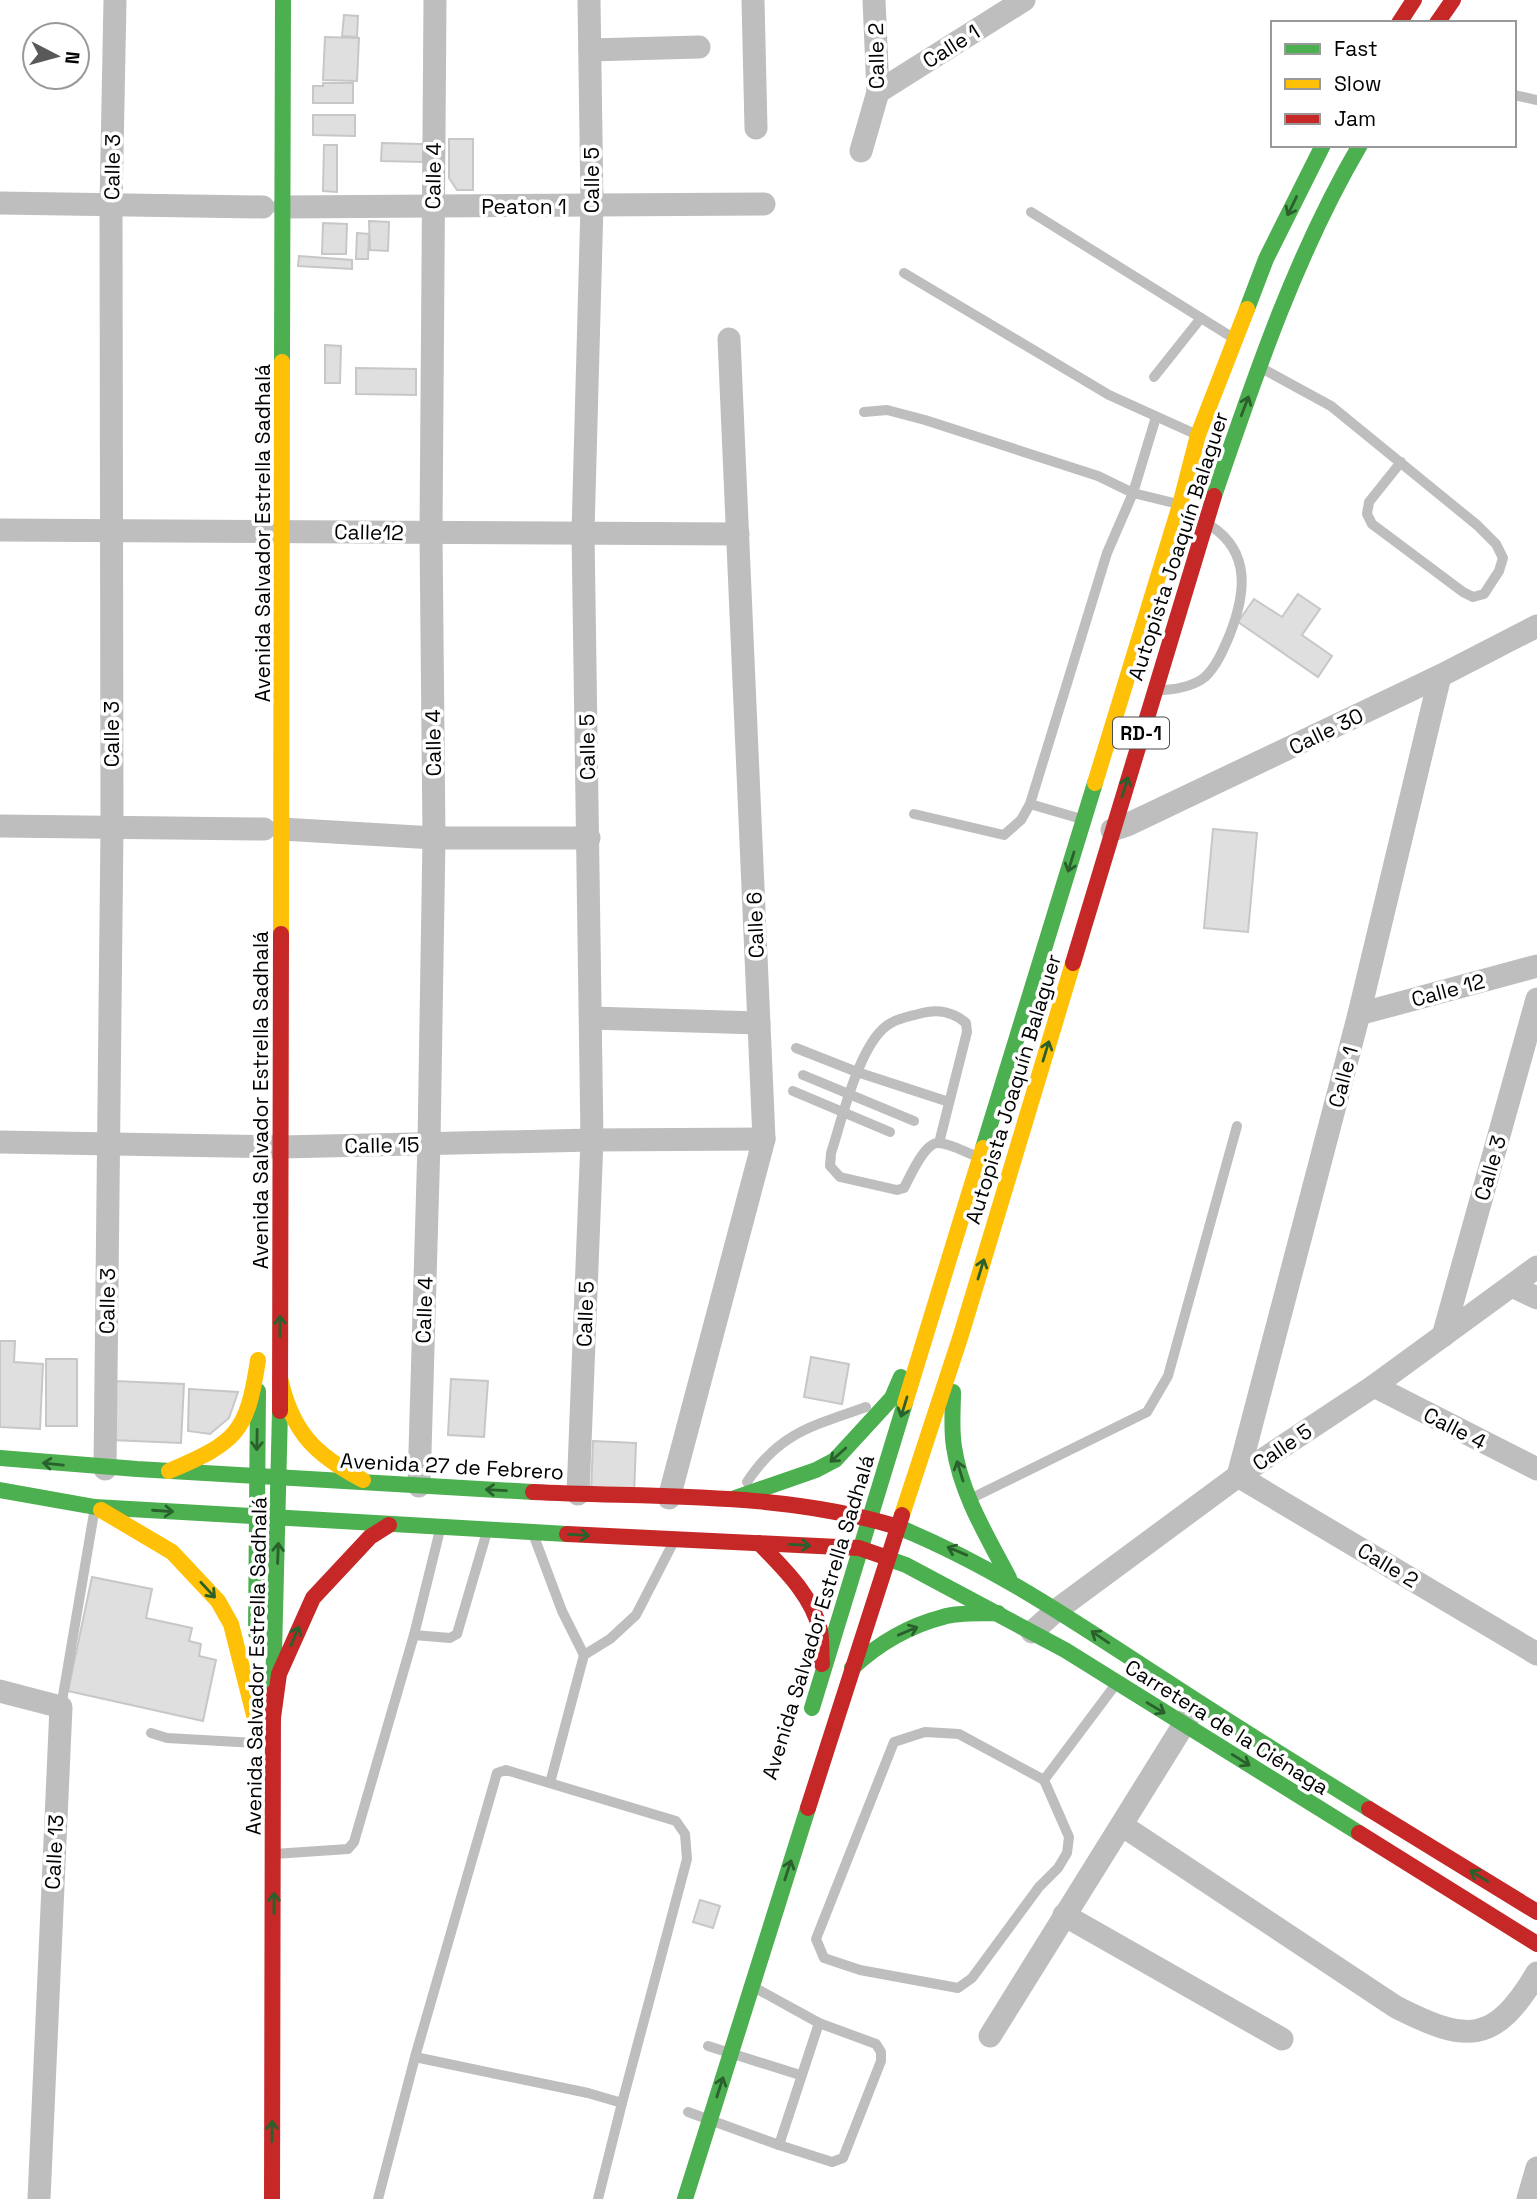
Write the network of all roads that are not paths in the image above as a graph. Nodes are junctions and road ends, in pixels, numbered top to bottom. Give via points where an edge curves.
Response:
1 (115, 0) edge
2 (283, 0) edge
3 (435, 0) edge
4 (589, 0) edge
5 (754, 0) edge
6 (874, 0) edge
7 (1414, 0) edge
8 (1453, 0) edge
9 (1016, 2) edge
10 (1400, 21) edge
11 (1438, 21) edge
12 (699, 47) dead end
13 (590, 50) junction
14 (878, 92) junction
15 (1516, 95) edge
16 (1537, 100) edge
17 (756, 128) dead end
18 (1322, 147) edge
19 (1359, 147) edge
20 (861, 151) dead end
21 (0, 203) edge
22 (764, 204) dead end
23 (111, 205) junction
24 (592, 205) junction
25 (433, 206) junction
26 (268, 207) junction
27 (1031, 212) dead end
28 (904, 273) dead end
29 (1201, 318) junction
30 (729, 339) dead end
31 (1236, 340) junction
32 (1260, 367) junction
33 (1154, 377) dead end
34 (864, 412) dead end
35 (1156, 417) junction
36 (1198, 435) junction
37 (1401, 462) junction
38 (1133, 493) junction
39 (1180, 505) junction
40 (1206, 522) junction
41 (0, 530) edge
42 (269, 530) junction
43 (110, 531) junction
44 (583, 532) junction
45 (431, 533) junction
46 (738, 534) junction
47 (1537, 626) edge
48 (1440, 676) junction
49 (1154, 691) junction
50 (1030, 804) junction
51 (914, 814) dead end
52 (1084, 820) junction
53 (0, 826) edge
54 (112, 829) junction
55 (268, 829) junction
56 (1112, 830) junction
57 (434, 838) junction
58 (589, 838) junction
59 (1537, 966) edge
60 (1537, 999) edge
61 (1359, 1014) junction
62 (591, 1018) junction
63 (759, 1023) junction
64 (796, 1048) dead end
65 (857, 1072) junction
66 (803, 1075) dead end
67 (793, 1091) dead end
68 (850, 1095) junction
69 (949, 1102) junction
70 (845, 1113) junction
71 (914, 1121) dead end
72 (1237, 1126) dead end
73 (890, 1132) dead end
74 (764, 1139) junction
75 (592, 1140) junction
76 (0, 1142) edge
77 (429, 1143) junction
78 (939, 1143) junction
79 (109, 1145) junction
80 (268, 1147) junction
81 (981, 1158) junction
82 (953, 1248) junction
83 (1537, 1267) edge
84 (1512, 1286) junction
85 (1537, 1298) edge
86 (961, 1335) junction
87 (1443, 1336) junction
88 (280, 1378) junction
89 (1374, 1386) junction
90 (892, 1398) junction
91 (0, 1458) edge
92 (105, 1469) junction
93 (1537, 1469) edge
94 (169, 1471) junction
95 (256, 1476) junction
96 (1238, 1476) junction
97 (280, 1478) junction
98 (367, 1482) junction
99 (419, 1486) junction
100 (0, 1490) edge
101 (578, 1494) junction
102 (669, 1498) junction
103 (735, 1499) junction
104 (970, 1499) junction
105 (95, 1507) junction
106 (255, 1517) junction
107 (869, 1517) junction
108 (279, 1519) junction
109 (389, 1525) junction
110 (898, 1527) junction
111 (440, 1528) junction
112 (488, 1530) junction
113 (533, 1533) junction
114 (674, 1541) junction
115 (759, 1543) junction
116 (859, 1548) junction
117 (889, 1559) junction
118 (1009, 1578) junction
119 (1058, 1609) junction
120 (998, 1613) junction
121 (1032, 1632) junction
122 (414, 1635) junction
123 (1537, 1654) edge
124 (584, 1655) junction
125 (852, 1668) junction
126 (823, 1673) junction
127 (1116, 1683) junction
128 (0, 1691) edge
129 (1199, 1702) junction
130 (61, 1707) junction
131 (264, 1724) junction
132 (1183, 1724) junction
133 (806, 1726) dead end
134 (150, 1733) dead end
135 (256, 1749) joint
136 (1044, 1780) junction
137 (550, 1783) junction
138 (1123, 1826) junction
139 (274, 1854) junction
140 (1537, 1912) edge
141 (1064, 1915) junction
142 (1537, 1944) edge
143 (1537, 1973) edge
144 (752, 1987) junction
145 (819, 2023) junction
146 (990, 2036) dead end
147 (1282, 2039) dead end
148 (708, 2046) dead end
149 (731, 2052) junction
150 (415, 2057) junction
151 (800, 2076) junction
152 (622, 2103) junction
153 (688, 2112) dead end
154 (710, 2120) junction
155 (779, 2144) junction
156 (1537, 2168) edge
157 (39, 2199) edge
158 (272, 2199) edge
159 (378, 2199) edge
160 (598, 2199) edge
161 (685, 2199) edge
162 (1528, 2199) edge

1 - 23 street, Calle 3
2 - 26 main road, Avenida Salvador Estrella Sadhalá
3 - 25 street, Calle 4
4 - 13 street, Calle 5
5 - 17 street
6 - 14 street, Calle 2
7 - 10 main road
8 - 11 main road
9 - 14 street, Calle 1
12 - 13 street
13 - 24 street, Calle 5
14 - 20 street, Calle 2
15 - 16 lane
18 -> 31 main road, Autopista Joaquín Balaguer / RD-1 via 1266,259
19 - 32 main road, Autopista Joaquín Balaguer / RD-1 via 1324,209
21 - 23 street, Peaton 1
22 - 24 street, Peaton 1
23 - 26 street, Peaton 1
23 - 43 street, Calle 3
24 - 25 street, Peaton 1
24 - 44 street, Calle 5
25 - 26 street, Peaton 1
25 - 45 street, Calle 4
26 - 42 main road, Avenida Salvador Estrella Sadhalá
27 - 29 lane
28 - 35 lane via 1109,395
29 - 31 lane
29 - 33 lane
30 - 46 street, Calle 6
31 - 36 main road, Autopista Joaquín Balaguer / RD-1
32 - 37 lane via 1331,406
40 -> 32 main road, Autopista Joaquín Balaguer / RD-1
34 - 38 lane via 887,410 925,420 1098,476
35 - 36 lane
35 - 38 lane
36 - 39 main road, Autopista Joaquín Balaguer / RD-1
37 - 37 lane via 1496,544 1503,558 1484,594 1473,597 1463,592 1372,524 1367,514 1369,502
38 - 39 lane
38 - 50 lane via 1107,553
39 - 52 main road, Autopista Joaquín Balaguer / RD-1
40 - 49 main road, Autopista Joaquín Balaguer / RD-1
40 - 49 lane via 1225,535 1236,553 1243,583 1237,615 1224,651 1205,677 1181,688
41 - 43 street, Calle12
42 - 43 street, Calle12
42 - 45 street, Calle12
42 - 55 main road, Avenida Salvador Estrella Sadhalá
43 - 54 street, Calle 3
44 - 45 street, Calle12
44 - 46 street, Calle12
44 - 58 street, Calle 5
45 - 57 street, Calle 4
46 - 63 street, Calle 6
47 - 48 street, Calle 30
48 - 56 street, Calle 30
48 - 61 street, Calle 1
56 -> 49 main road, Autopista Joaquín Balaguer / RD-1
50 - 51 lane via 1004,835
50 - 52 lane
52 -> 81 main road, Autopista Joaquín Balaguer / RD-1
53 - 54 street
54 - 55 street
54 - 79 street, Calle 3
55 - 57 street
55 - 80 main road, Avenida Salvador Estrella Sadhalá
86 -> 56 main road, Autopista Joaquín Balaguer / RD-1
57 - 58 street
57 - 77 street, Calle 4
58 - 62 street, Calle 5
59 - 61 street, Calle 12
60 - 87 street, Calle 3
61 - 96 street, Calle 1
62 - 63 street
62 - 75 street, Calle 5
63 - 74 street, Calle 6
64 - 65 lane
65 - 68 lane
65 - 69 lane
65 - 69 lane via 873,1040 890,1023 932,1011 957,1014 967,1032
66 - 68 lane
67 - 70 lane
68 - 70 lane
68 - 71 lane
69 - 78 lane
70 - 73 lane
70 - 78 lane via 831,1153 831,1166 840,1177 901,1190 923,1153
72 - 104 lane via 1168,1376 1147,1412
74 - 75 street, Calle 15
74 - 102 street, Calle 6
75 - 77 street, Calle 15
75 - 101 street, Calle 5
76 - 79 street, Calle 15
77 - 80 street, Calle 15
77 - 99 street, Calle 4
78 - 81 lane
79 - 80 street, Calle 15
79 - 92 street, Calle 3
88 -> 80 main road, Avenida Salvador Estrella Sadhalá
81 - 82 main road, Autopista Joaquín Balaguer / RD-1
82 - 90 main road
82 -> 107 main road, Avenida Salvador Estrella Sadhalá
83 - 84 street, Calle 5
84 - 85 street
84 - 87 street, Calle 5
104 -> 86 main road via 954,1447 954,1382
86 - 110 main road
87 - 89 street, Calle 5
88 - 97 main road, Avenida Salvador Estrella Sadhalá
88 - 98 main road via 293,1423 308,1442 345,1472
89 - 93 street, Calle 4
89 - 96 street, Calle 5
90 -> 103 main road via 835,1460
90 - 103 lane via 815,1423 783,1441 758,1464
92 -> 91 main road, Avenida 27 de Febrero
92 - 94 main road, Avenida 27 de Febrero
94 - 95 main road, Avenida 27 de Febrero
94 -> 95 main road, Avenida Salvador Estrella Sadhalá via 223,1442 244,1420 252,1399 258,1353
95 - 97 main road, Avenida 27 de Febrero
95 - 106 main road, Avenida Salvador Estrella Sadhalá
96 - 119 street, Calle 5
96 - 123 street, Calle 2
97 - 98 main road, Avenida 27 de Febrero
97 - 108 main road, Avenida Salvador Estrella Sadhalá
98 - 99 main road, Avenida 27 de Febrero
101 -> 99 main road, Avenida 27 de Febrero
100 - 105 main road
101 - 102 main road, Avenida 27 de Febrero
102 - 103 main road, Avenida 27 de Febrero
103 - 107 main road, Avenida 27 de Febrero
104 - 118 main road
105 -> 106 main road
105 - 130 lane, Calle 13
105 -> 131 main road via 172,1552 218,1601
106 - 108 main road
106 - 131 main road, Avenida Salvador Estrella Sadhalá
107 - 110 main road, Avenida 27 de Febrero
107 - 116 main road, Avenida Salvador Estrella Sadhalá
108 - 109 main road
131 -> 108 main road, Avenida Salvador Estrella Sadhalá
109 - 111 main road
131 -> 109 main road via 279,1674 313,1598 370,1537
110 - 117 main road
118 -> 110 main road, Carretera de la Ciénaga
111 - 112 main road
111 - 122 lane
112 - 113 main road
112 - 122 lane via 457,1634 450,1638
113 -> 114 main road
113 - 124 lane
114 - 115 main road
114 - 124 lane via 636,1615
115 -> 116 main road
115 - 126 main road via 794,1578 819,1625
116 - 117 main road
116 - 126 main road, Avenida Salvador Estrella Sadhalá
117 - 120 main road, Carretera de la Ciénaga
117 - 125 main road
118 - 119 main road, Carretera de la Ciénaga
119 - 121 street, Calle 5
129 -> 119 main road, Carretera de la Ciénaga
120 - 121 main road, Carretera de la Ciénaga
125 -> 120 main road via 875,1647 926,1623 945,1616
121 - 127 main road, Carretera de la Ciénaga
122 - 139 lane via 354,1842 336,1852
124 - 137 lane
144 -> 125 main road
126 - 133 main road, Avenida Salvador Estrella Sadhalá
127 -> 132 main road, Carretera de la Ciénaga
127 - 136 lane
128 - 130 street
129 - 132 street
140 -> 129 main road, Carretera de la Ciénaga
130 - 157 street, Calle 13
131 - 135 main road, Avenida Salvador Estrella Sadhalá
131 - 139 main road, Avenida Salvador Estrella Sadhalá
132 - 138 street
132 -> 142 main road, Carretera de la Ciénaga
134 - 135 lane
136 - 136 lane via 959,1734 925,1732 894,1742 816,1939 824,1958 860,1970 958,1988 972,1978 1067,1853 1069,1837
137 - 150 lane via 506,1770 497,1773
137 - 152 lane via 676,1821 685,1834 687,1859
138 - 141 street
138 - 143 street via 1423,2021 1450,2030 1483,2029 1502,2020 1519,2003
158 -> 139 main road, Avenida Salvador Estrella Sadhalá
141 - 146 street
141 - 147 street
144 - 145 lane
144 - 149 main road
145 - 151 lane
145 - 155 lane via 876,2044 881,2061 843,2158 832,2162
148 - 149 lane
149 - 151 lane
154 -> 149 main road
150 - 152 lane
150 - 159 lane
151 - 155 lane
152 - 160 lane
153 - 154 lane
154 - 155 lane
154 - 161 main road
156 - 162 street

